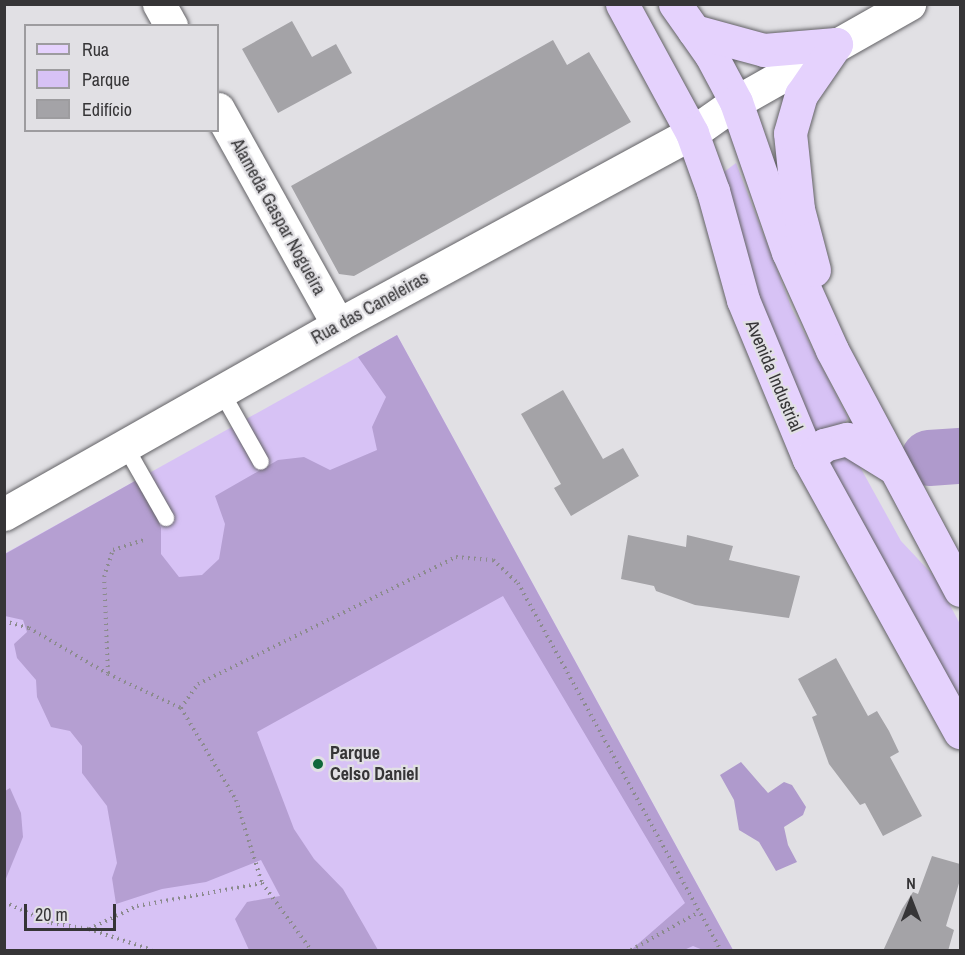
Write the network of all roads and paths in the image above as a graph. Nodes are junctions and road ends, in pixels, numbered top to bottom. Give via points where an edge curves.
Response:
1 (159, 4) edge
2 (622, 4) edge
3 (675, 4) edge
4 (909, 4) edge
5 (170, 24) edge
6 (694, 31) junction
7 (836, 44) junction
8 (736, 102) junction
9 (219, 111) edge
10 (692, 133) junction
11 (338, 325) junction
12 (832, 350) junction
13 (221, 391) junction
14 (125, 446) junction
15 (809, 459) junction
16 (261, 462) dead end
17 (892, 467) junction
18 (4, 514) edge
19 (166, 518) dead end
20 (146, 539) dead end
21 (960, 590) edge
22 (4, 621) edge
23 (108, 674) junction
24 (181, 708) junction
25 (960, 732) edge
26 (261, 883) junction
27 (4, 902) edge
28 (699, 912) junction
29 (89, 929) junction
30 (152, 951) edge
31 (311, 951) edge
32 (631, 951) edge
33 (721, 951) edge

1 - 5 street
2 - 10 main road, Avenida Industrial
3 - 6 main road
4 - 7 street, Rua das Caneleiras
6 - 7 main road via 764,50
6 - 8 main road
7 - 8 street, Rua das Caneleiras
7 - 12 main road via 801,95 790,133 798,208
8 - 10 street, Rua das Caneleiras
8 - 12 main road via 788,252
9 - 11 street, Alameda Gaspar Nogueira
10 - 11 street, Rua das Caneleiras
10 - 15 main road, Avenida Industrial via 713,191 743,300
11 - 13 street, Rua das Caneleiras
12 - 17 main road
13 - 14 street, Rua das Caneleiras
13 - 16 lane
14 - 18 street, Rua das Caneleiras
14 - 19 lane
15 - 17 main road via 824,445 847,439
15 - 25 main road, Avenida Industrial
17 - 21 main road
20 - 23 path via 113,550 104,577
22 - 23 path via 29,628
23 - 24 path
24 - 26 path via 236,800
24 - 28 path via 198,684 456,557 493,560 518,583
26 - 29 path via 136,906
26 - 31 path
27 - 29 path via 51,922
28 - 32 path
28 - 33 path
29 - 30 path

